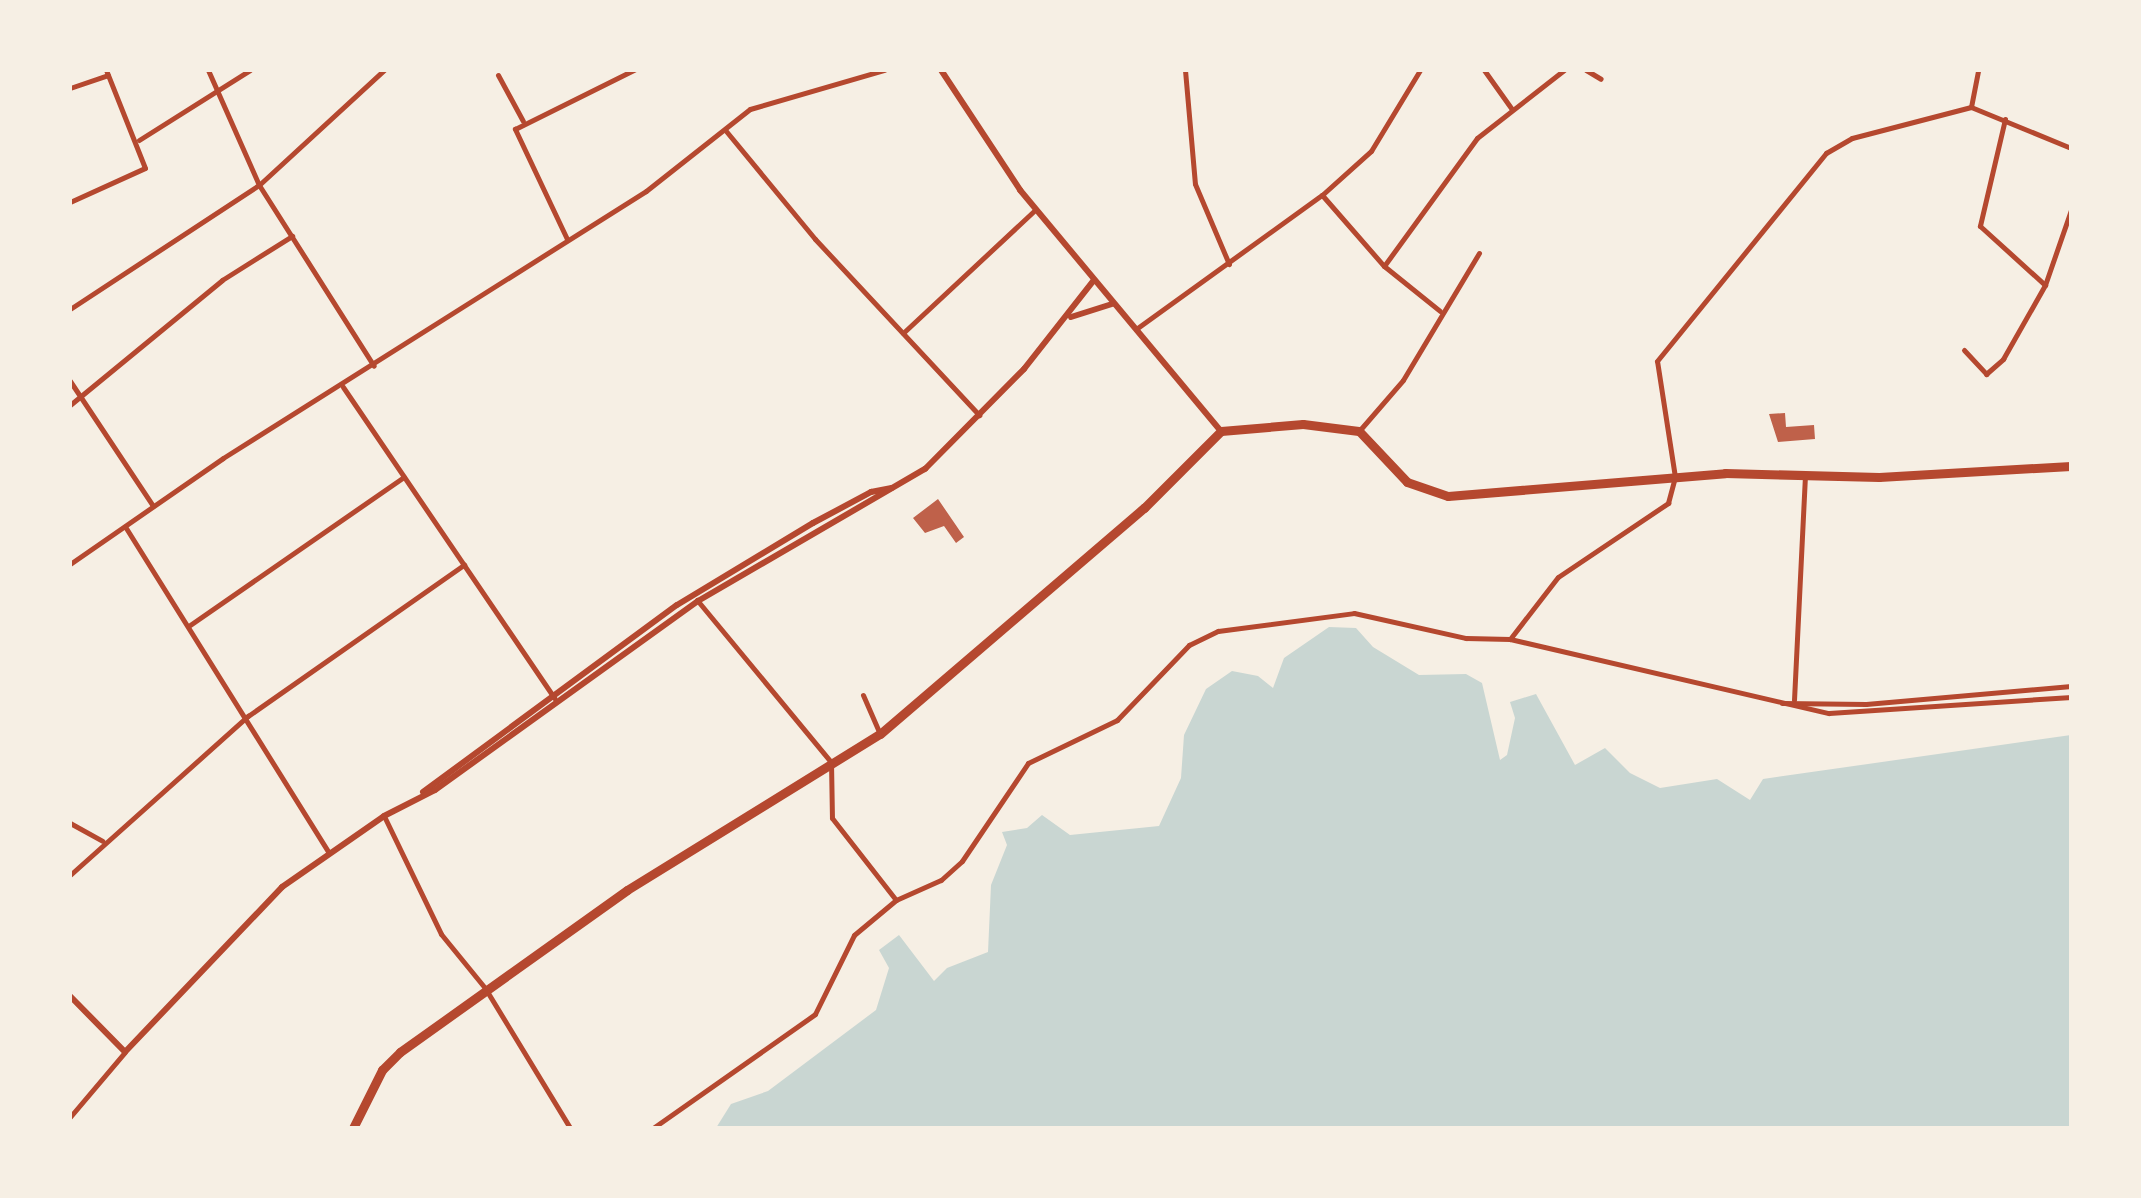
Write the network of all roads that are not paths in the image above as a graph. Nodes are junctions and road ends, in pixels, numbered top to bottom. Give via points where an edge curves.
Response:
1 (208, 70) edge
2 (250, 70) edge
3 (384, 70) edge
4 (634, 70) edge
5 (884, 70) edge
6 (941, 70) edge
7 (1185, 70) edge
8 (1420, 70) edge
9 (1484, 70) edge
10 (1564, 70) edge
11 (1586, 70) edge
12 (1978, 70) edge
13 (108, 72) edge
14 (498, 74) dead end
15 (1602, 80) dead end
16 (70, 88) edge
17 (218, 94) junction
18 (1971, 107) junction
19 (1512, 110) junction
20 (2005, 118) junction
21 (522, 121) junction
22 (726, 131) junction
23 (139, 140) junction
24 (2071, 148) edge
25 (258, 185) junction
26 (1322, 195) junction
27 (70, 202) edge
28 (1036, 210) junction
29 (2071, 210) edge
30 (292, 236) junction
31 (567, 240) junction
32 (1480, 252) dead end
33 (1229, 264) junction
34 (1384, 266) junction
35 (1094, 280) junction
36 (2045, 286) junction
37 (1112, 304) junction
38 (70, 309) edge
39 (1440, 311) junction
40 (1070, 317) junction
41 (1133, 331) junction
42 (903, 333) junction
43 (1964, 350) dead end
44 (374, 366) junction
45 (70, 381) edge
46 (343, 387) junction
47 (78, 399) junction
48 (70, 405) edge
49 (979, 415) junction
50 (1220, 431) junction
51 (1359, 431) junction
52 (2071, 466) edge
53 (1805, 476) junction
54 (404, 477) junction
55 (1674, 477) junction
56 (892, 488) junction
57 (153, 506) junction
58 (813, 523) junction
59 (126, 528) junction
60 (818, 532) junction
61 (70, 564) edge
62 (464, 565) junction
63 (695, 598) junction
64 (190, 626) junction
65 (1510, 639) junction
66 (2071, 686) edge
67 (2025, 690) junction
68 (863, 695) dead end
69 (1945, 696) junction
70 (553, 697) junction
71 (2071, 697) edge
72 (2026, 700) junction
73 (1794, 704) junction
74 (1830, 704) junction
75 (1866, 704) junction
76 (1946, 707) junction
77 (1829, 713) junction
78 (1866, 714) junction
79 (248, 716) junction
80 (880, 734) junction
81 (831, 762) junction
82 (384, 816) junction
83 (70, 823) edge
84 (102, 841) junction
85 (328, 852) junction
86 (70, 874) edge
87 (896, 900) junction
88 (484, 988) junction
89 (70, 996) edge
90 (125, 1052) junction
91 (70, 1117) edge
92 (353, 1128) edge
93 (570, 1128) edge
94 (654, 1128) edge

1 - 17 street
2 - 17 street
3 - 25 street
4 - 21 street
5 - 22 street via 764,101
6 - 28 street
7 - 33 street via 1195,184
8 - 26 street via 1370,151
9 - 19 street
10 - 19 street
11 - 15 street
12 - 18 street
13 - 16 street
13 - 23 street
14 - 21 street
17 - 23 street
17 - 25 street
18 - 20 street
18 - 55 street via 1852,138 1826,153 1668,342 1656,376
19 - 34 street via 1477,138
20 - 24 street
20 - 36 street via 1980,226
21 - 31 street via 516,134
22 - 31 street
22 - 42 street
23 - 27 street via 144,168
25 - 30 street
25 - 38 street
26 - 33 street
26 - 34 street
28 - 35 street
28 - 42 street
29 - 36 street
30 - 44 street
30 - 47 street via 222,280
31 - 44 street
32 - 39 street
33 - 41 street
34 - 39 street
35 - 37 street
35 - 40 street
36 - 43 street via 1993,370 1979,370
37 - 40 street
37 - 41 street
39 - 51 street via 1441,322 1403,380
40 - 49 street
41 - 50 street
42 - 49 street
44 - 46 street
45 - 47 street
46 - 54 street
46 - 57 street
47 - 48 street
47 - 57 street
49 - 56 street via 925,469
50 - 51 highway via 1304,424
50 - 80 highway via 1144,508
51 - 55 highway via 1407,482 1448,496
52 - 53 highway
53 - 55 highway
53 - 73 street
54 - 62 street
54 - 64 street
55 - 65 street via 1660,513 1558,576
56 - 58 street
56 - 60 street
57 - 59 street
58 - 60 street
58 - 63 street
59 - 61 street
59 - 64 street
60 - 63 street
62 - 70 street
62 - 79 street
63 - 70 street
63 - 81 street
64 - 79 street
65 - 73 street
65 - 87 street via 1466,638 1333,612 1204,635 1117,720 1028,763 962,861 941,880
66 - 67 street
67 - 69 street
67 - 72 street
68 - 80 street
69 - 75 street
69 - 76 street
70 - 82 street
71 - 72 street
72 - 76 street
73 - 74 street
73 - 77 street
74 - 75 street
74 - 77 street
75 - 78 street
76 - 78 street
77 - 78 street
79 - 84 street
79 - 85 street
80 - 81 highway
81 - 87 street via 832,818
81 - 88 highway
82 - 85 street
82 - 88 street via 442,934
83 - 84 street
84 - 86 street
85 - 90 street via 235,931
87 - 94 street via 845,948 814,1014
88 - 92 highway via 382,1070
88 - 93 street
89 - 90 street
90 - 91 street

